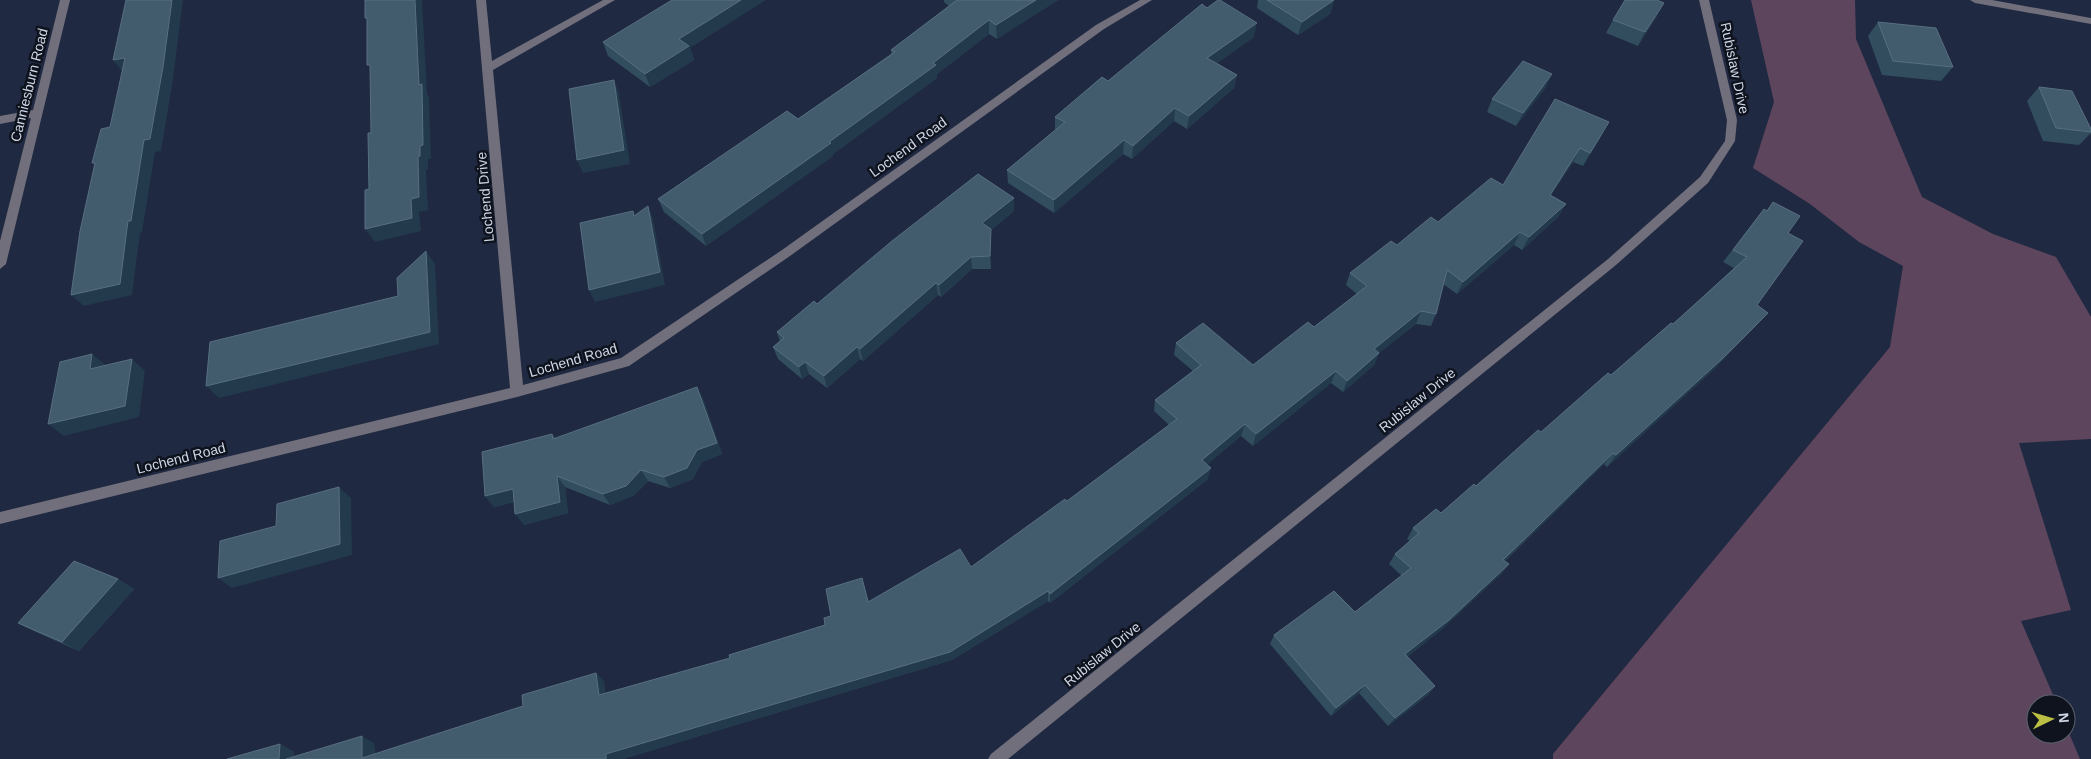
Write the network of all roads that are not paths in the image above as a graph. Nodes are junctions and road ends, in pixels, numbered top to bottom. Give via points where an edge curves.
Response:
1 (66, 0) edge
2 (481, 0) edge
3 (610, 0) edge
4 (1147, 0) edge
5 (1704, 0) edge
6 (1975, 0) edge
7 (2091, 21) edge
8 (488, 68) junction
9 (37, 113) junction
10 (0, 120) edge
11 (0, 264) edge
12 (518, 392) junction
13 (0, 518) edge
14 (996, 759) edge

1 - 9 street, Canniesburn Road
2 - 8 street, Lochend Drive
3 - 8 street
4 - 12 street, Lochend Road via 1100,27 786,254 625,362
5 - 14 street, Rubislaw Drive via 1732,120 1730,141 1704,180 1612,262
6 - 7 street
8 - 12 street, Lochend Drive
9 - 10 street
9 - 11 street, Canniesburn Road
12 - 13 street, Lochend Road

